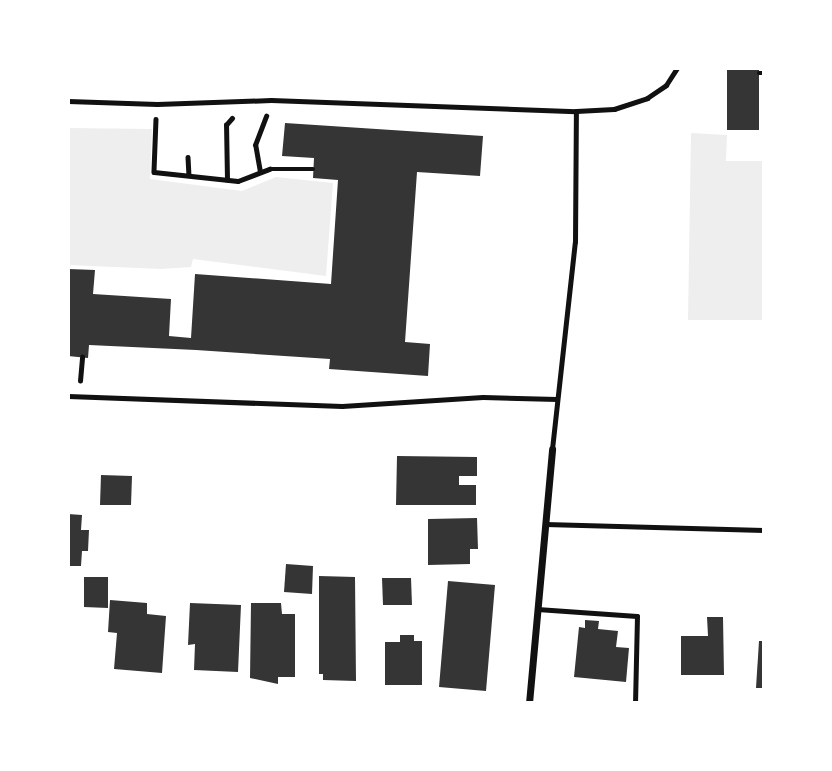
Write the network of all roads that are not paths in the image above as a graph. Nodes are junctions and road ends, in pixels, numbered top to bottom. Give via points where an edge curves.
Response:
1 (677, 68) edge
2 (68, 101) edge
3 (576, 111) junction
4 (68, 396) edge
5 (557, 399) junction
6 (552, 449) joint
7 (545, 524) junction
8 (764, 530) edge
9 (537, 608) junction
10 (529, 703) edge
11 (635, 703) edge

1 - 3 lane via 666,85 647,98 614,109
2 - 3 lane via 271,100
3 - 5 lane via 575,242
4 - 5 lane via 342,405 483,397
5 - 6 lane
6 - 7 street
7 - 8 lane
7 - 9 street
9 - 10 street
9 - 11 lane via 637,616

